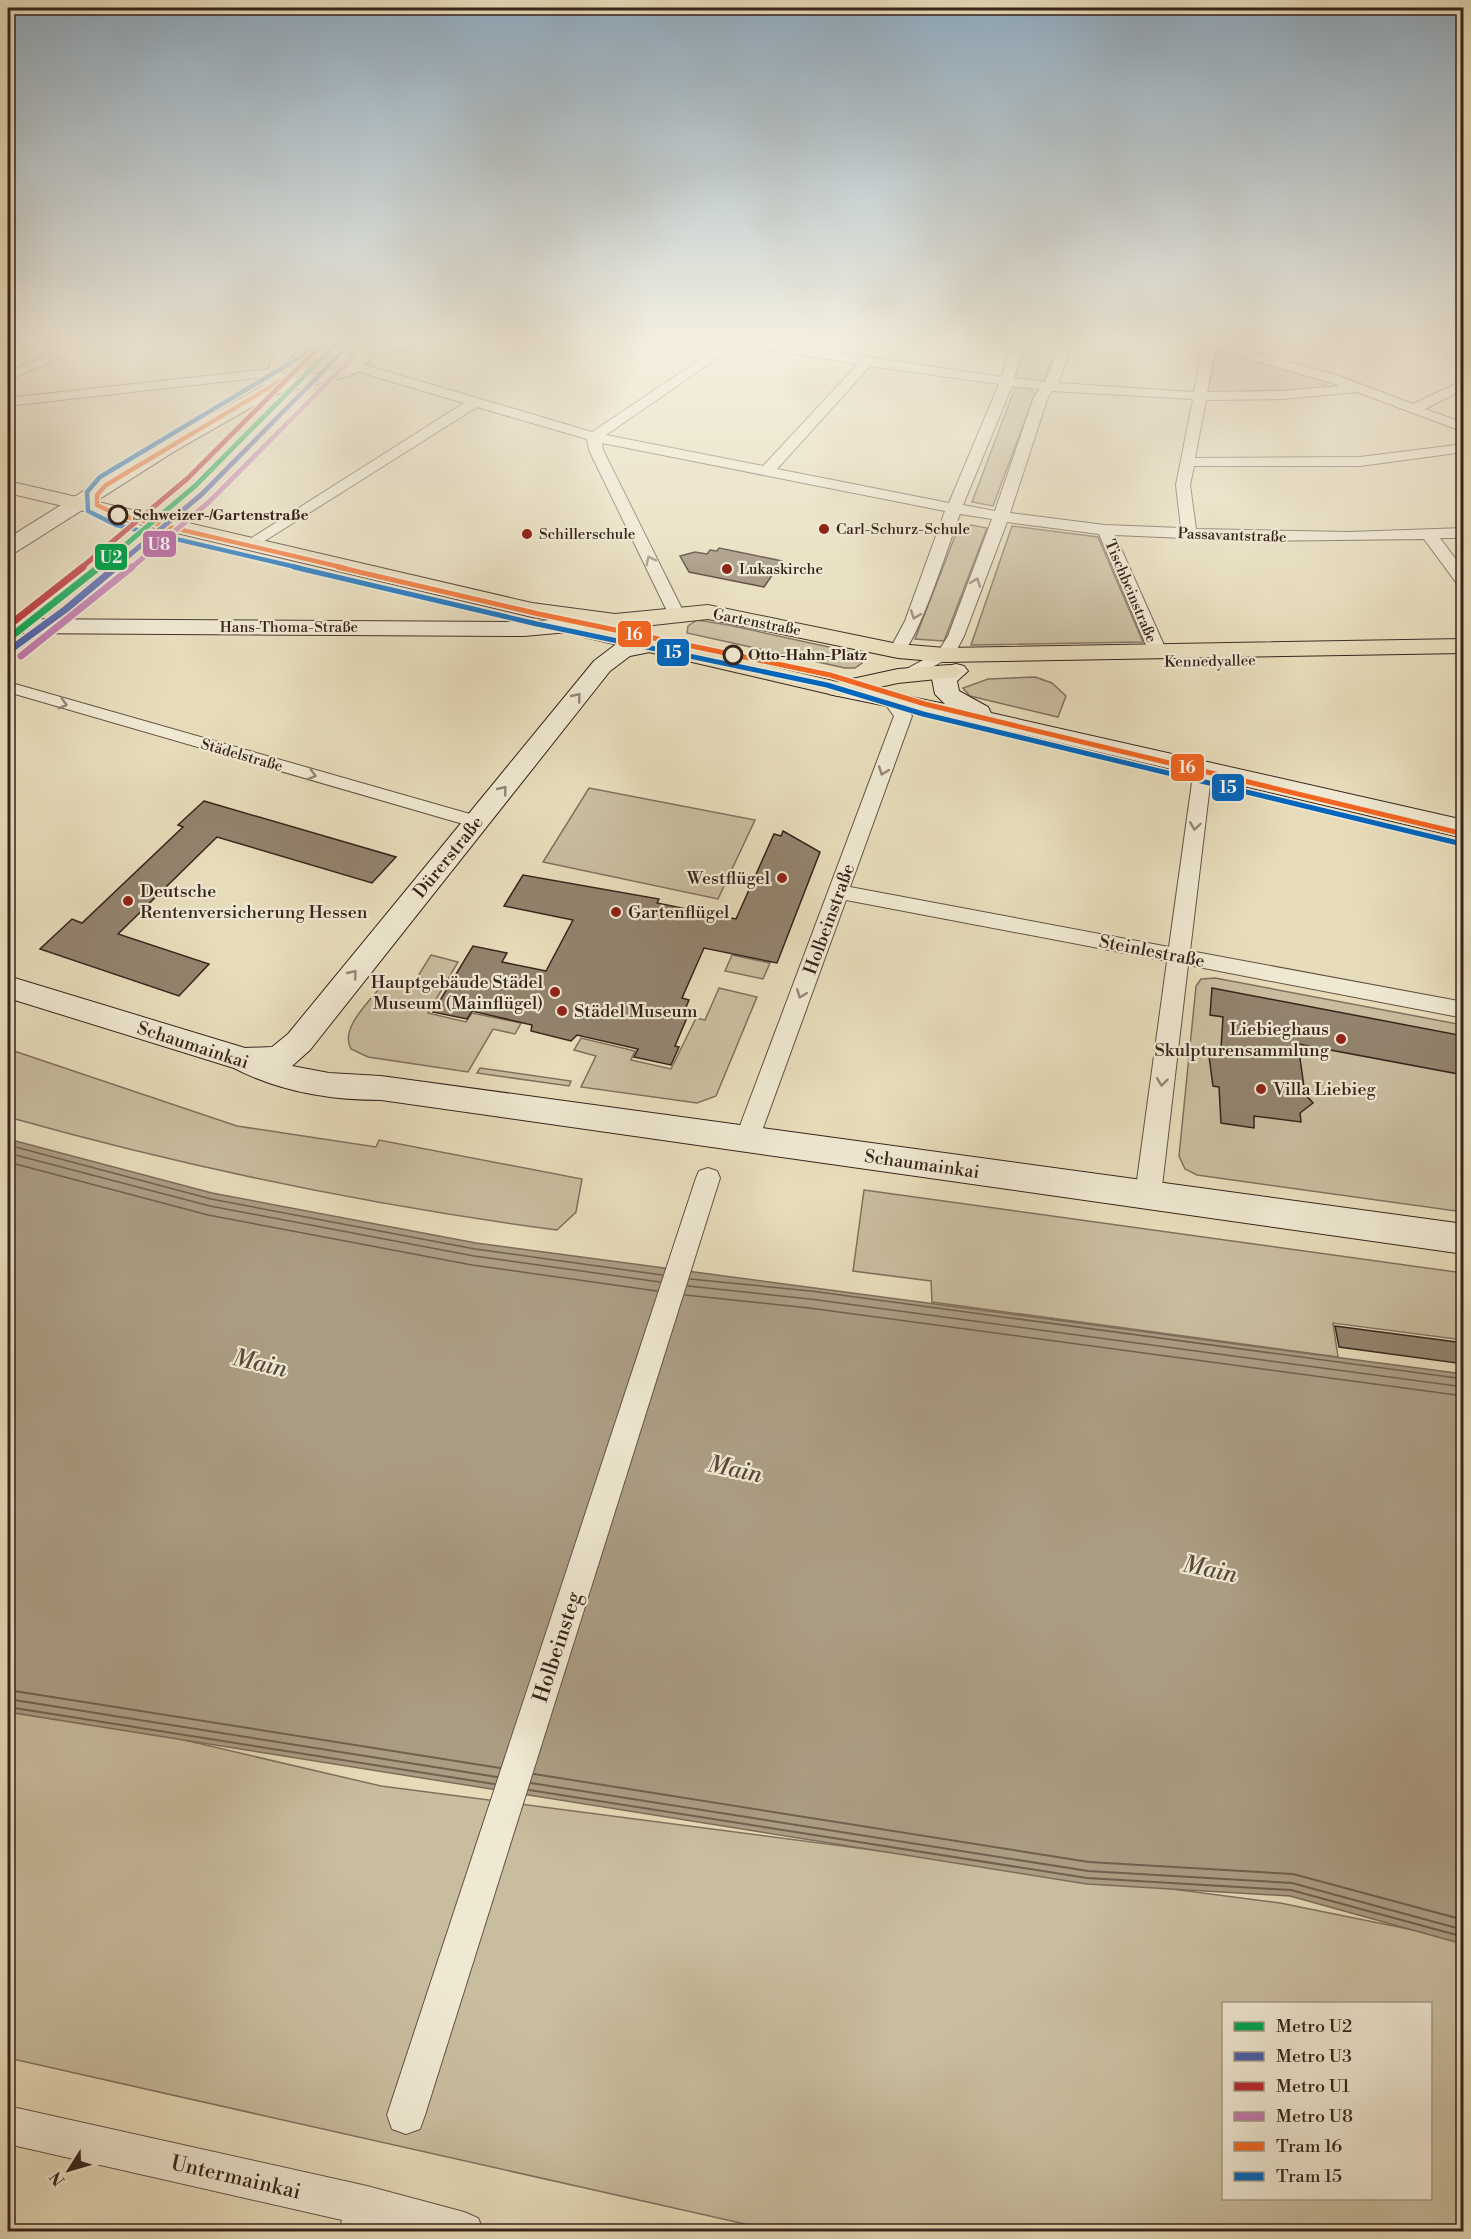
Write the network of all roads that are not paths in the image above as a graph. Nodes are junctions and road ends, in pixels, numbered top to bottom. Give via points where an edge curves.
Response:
1 (161, 447) edge
2 (403, 447) edge
3 (596, 447) edge
4 (647, 447) edge
5 (788, 447) edge
6 (980, 447) edge
7 (1025, 447) edge
8 (1189, 447) edge
9 (1464, 448) edge
10 (1186, 462) junction
11 (767, 471) junction
12 (8, 487) edge
13 (76, 504) junction
14 (954, 508) junction
15 (1001, 516) junction
16 (1105, 530) junction
17 (1464, 533) edge
18 (1189, 534) junction
19 (1429, 535) junction
20 (250, 544) junction
21 (8, 546) edge
22 (1464, 582) edge
23 (532, 610) junction
24 (676, 613) junction
25 (616, 622) junction
26 (8, 626) edge
27 (570, 626) junction
28 (871, 645) junction
29 (647, 646) junction
30 (1464, 646) edge
31 (898, 651) junction
32 (1158, 652) junction
33 (992, 656) joint
34 (1464, 656) edge
35 (951, 663) junction
36 (855, 685) junction
37 (8, 687) edge
38 (892, 701) junction
39 (1018, 725) junction
40 (1203, 768) junction
41 (477, 822) junction
42 (1464, 829) edge
43 (840, 892) junction
44 (1177, 956) junction
45 (8, 987) edge
46 (1464, 1010) edge
47 (280, 1058) junction
48 (245, 1060) junction
49 (381, 1088) junction
50 (747, 1139) junction
51 (708, 1178) dead end
52 (1148, 1195) junction
53 (1464, 1239) edge
54 (406, 2115) dead end
55 (8, 2125) edge
56 (363, 2219) edge
57 (464, 2232) edge

1 - 13 street
2 - 20 street
24 -> 3 street
4 - 11 street
5 - 11 street
6 - 14 street
7 - 15 street
8 - 10 street
9 - 10 street via 1429,455 1339,462
10 - 18 street via 1184,501
11 - 14 street
12 - 13 main road, Gartenstraße
13 - 20 main road, Gartenstraße
13 - 21 street
14 - 15 street
14 -> 31 street via 913,621
15 - 16 street, Passavantstraße
35 -> 15 street via 956,636
16 - 18 street, Passavantstraße
16 - 32 street, Tischbeinstraße
17 - 19 street, Passavantstraße
18 - 19 street, Passavantstraße
19 - 22 street
20 - 23 main road, Gartenstraße
23 - 25 main road, Gartenstraße
23 - 27 main road, Gartenstraße
24 - 25 main road, Gartenstraße
24 - 28 main road, Gartenstraße via 724,614
24 - 29 main road via 634,628 632,632
25 - 27 street, Hans-Thoma-Straße
26 - 27 street, Hans-Thoma-Straße
27 - 29 main road, Gartenstraße
28 - 31 main road, Gartenstraße
28 - 36 main road via 885,664
29 - 36 main road, Gartenstraße
41 -> 29 street, Dürerstraße via 602,666 623,650
30 - 32 main road, Kennedyallee
31 - 35 main road, Gartenstraße
32 - 33 main road, Kennedyallee
33 - 35 main road, Gartenstraße
34 - 35 main road, Kennedyallee
35 - 36 main road, Gartenstraße
35 - 39 street, Gartenstraße via 944,688 954,700
36 - 38 street, Gartenstraße
37 -> 41 street, Städelstraße
38 - 39 street, Gartenstraße
38 -> 43 street, Holbeinstraße via 903,716
39 - 40 street, Gartenstraße
40 - 42 street, Gartenstraße
40 -> 44 street
47 -> 41 street, Dürerstraße via 299,1042
43 - 44 street, Steinlestraße
43 -> 50 street, Holbeinstraße
44 - 46 street, Steinlestraße
44 -> 52 street
45 - 48 street, Schaumainkai
47 - 48 street
47 - 49 street, Schaumainkai via 356,1076
48 - 49 street, Schaumainkai via 268,1073 348,1088
49 - 50 street, Schaumainkai
50 - 52 street, Schaumainkai
51 - 54 street, Holbeinsteg
52 - 53 street, Schaumainkai
55 - 56 street, Untermainkai
56 - 57 street, Untermainkai

